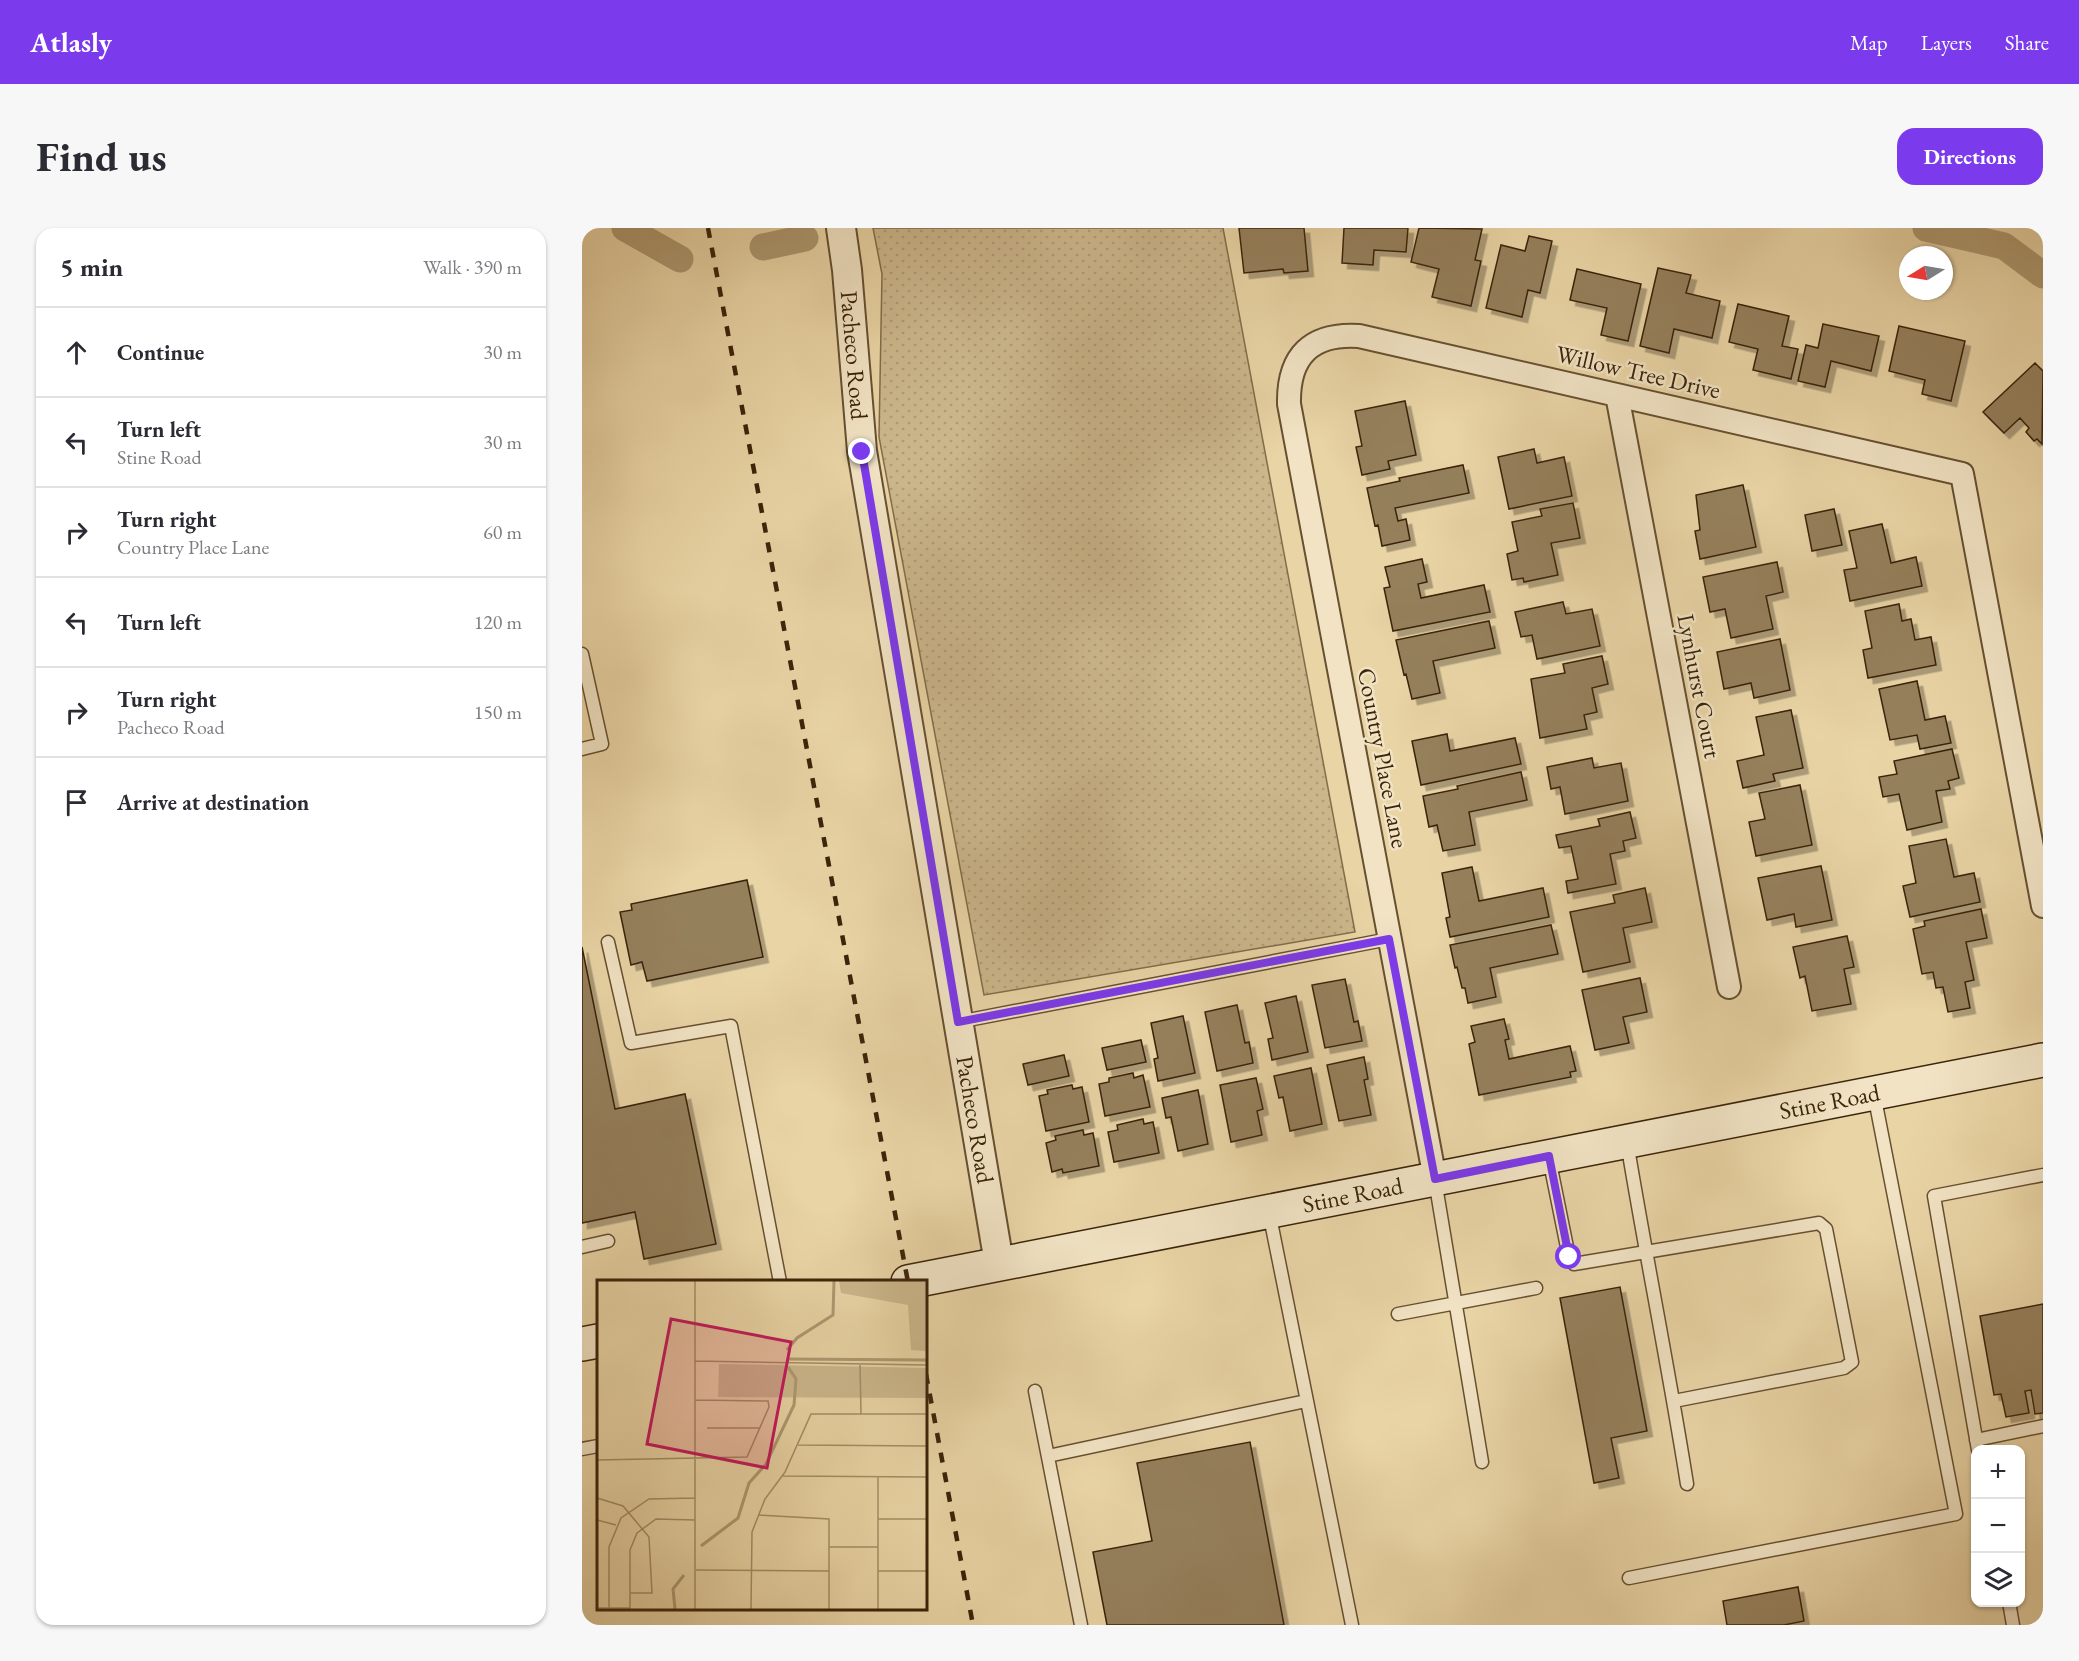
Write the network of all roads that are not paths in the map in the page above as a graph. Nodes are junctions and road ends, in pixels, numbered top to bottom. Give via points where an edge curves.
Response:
1 (841, 228) edge
2 (1306, 351) joint
3 (1617, 395) junction
4 (582, 654) edge
5 (582, 748) edge
6 (2043, 906) edge
7 (1389, 939) junction
8 (608, 942) dead end
9 (1728, 987) dead end
10 (958, 1022) junction
11 (2043, 1060) edge
12 (1874, 1093) junction
13 (1627, 1141) junction
14 (1549, 1156) junction
15 (2043, 1175) edge
16 (1435, 1179) junction
17 (1268, 1211) junction
18 (608, 1241) dead end
19 (582, 1247) edge
20 (1645, 1254) junction
21 (999, 1263) junction
22 (780, 1280) edge
23 (913, 1280) edge
24 (1536, 1288) dead end
25 (1455, 1303) junction
26 (1398, 1314) dead end
27 (597, 1341) edge
28 (582, 1344) edge
29 (1035, 1391) dead end
30 (1306, 1401) junction
31 (1674, 1401) junction
32 (2043, 1426) edge
33 (1977, 1445) edge
34 (597, 1446) edge
35 (582, 1449) edge
36 (1048, 1456) junction
37 (1482, 1462) dead end
38 (1687, 1484) dead end
39 (1629, 1578) dead end
40 (2009, 1607) edge
41 (1081, 1625) edge
42 (1352, 1625) edge
43 (2013, 1625) edge

1 - 10 street, Pacheco Road via 862,452
2 - 3 street, Willow Tree Drive via 1321,340 1359,336
2 - 7 street, Country Place Lane via 1288,385 1289,404
3 - 6 street, Willow Tree Drive via 1962,474
3 - 9 street, Lynhurst Court
4 - 5 lane via 602,744
7 - 10 lane
7 - 16 street, Country Place Lane
8 - 22 lane via 631,1043 731,1026
10 - 21 street, Pacheco Road
11 - 12 main road, Stine Road
12 - 13 main road, Stine Road
12 - 39 lane via 1956,1514
13 - 14 main road, Stine Road
13 - 20 lane
14 - 16 main road, Stine Road
14 - 20 lane via 1569,1257 1574,1264
15 - 33 lane via 1934,1196
16 - 17 main road, Stine Road
16 - 25 lane
17 - 21 main road, Stine Road
17 - 30 lane
18 - 19 lane
20 - 31 lane
20 - 31 lane via 1820,1223 1826,1229 1852,1362 1844,1368
21 - 23 main road, Stine Road
24 - 25 lane
25 - 26 lane
25 - 37 lane
27 - 28 main road
29 - 36 lane
30 - 36 lane
30 - 42 lane
31 - 38 lane
32 - 33 lane
34 - 35 lane
36 - 41 lane
40 - 43 lane

